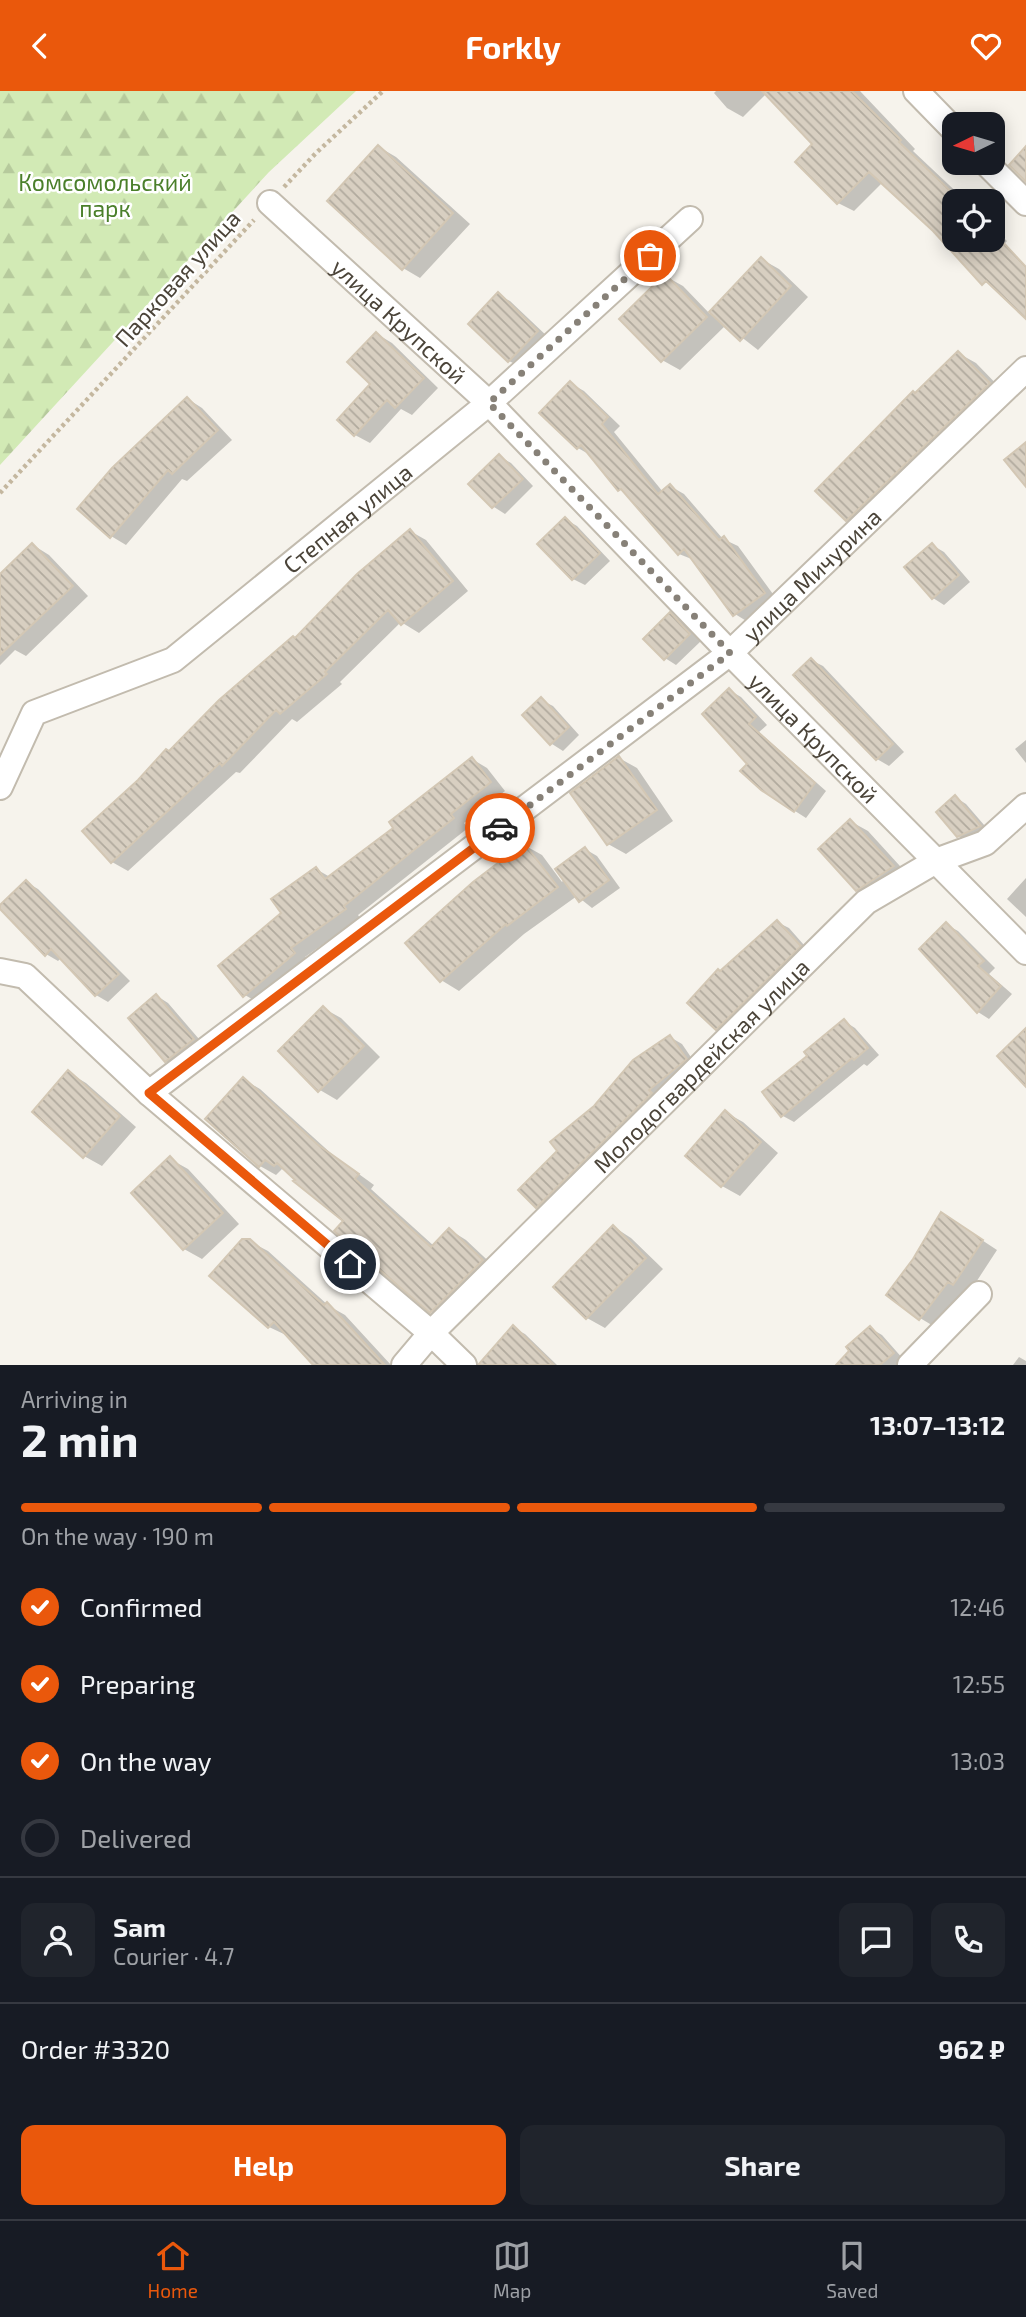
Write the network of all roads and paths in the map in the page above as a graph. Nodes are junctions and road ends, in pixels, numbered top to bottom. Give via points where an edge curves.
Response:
1 (383, 91) edge
2 (916, 91) edge
3 (942, 118) edge
4 (998, 175) edge
5 (270, 203) junction
6 (1026, 203) edge
7 (690, 219) dead end
8 (1026, 369) edge
9 (489, 403) junction
10 (0, 493) edge
11 (730, 653) junction
12 (0, 787) edge
13 (1026, 806) edge
14 (936, 861) junction
15 (1026, 953) edge
16 (0, 971) edge
17 (149, 1093) junction
18 (979, 1294) dead end
19 (431, 1333) junction
20 (404, 1365) edge
21 (464, 1365) edge
22 (910, 1365) edge

1 - 5 path, Парковая улица
2 - 3 street
4 - 6 street
5 - 9 street, улица Крупской
5 - 10 path, Парковая улица
7 - 9 street, Степная улица
8 - 11 street, улица Мичурина
9 - 11 street, улица Крупской
9 - 12 street, Степная улица via 173,660 34,713
11 - 14 street, улица Крупской
11 - 17 street, улица Мичурина
13 - 14 street, Молодогвардейская улица via 985,843
14 - 15 street, улица Крупской
14 - 19 street, Молодогвардейская улица via 866,902
16 - 17 street via 25,976
17 - 19 street
18 - 22 street
19 - 20 street, Молодогвардейская улица
19 - 21 street

